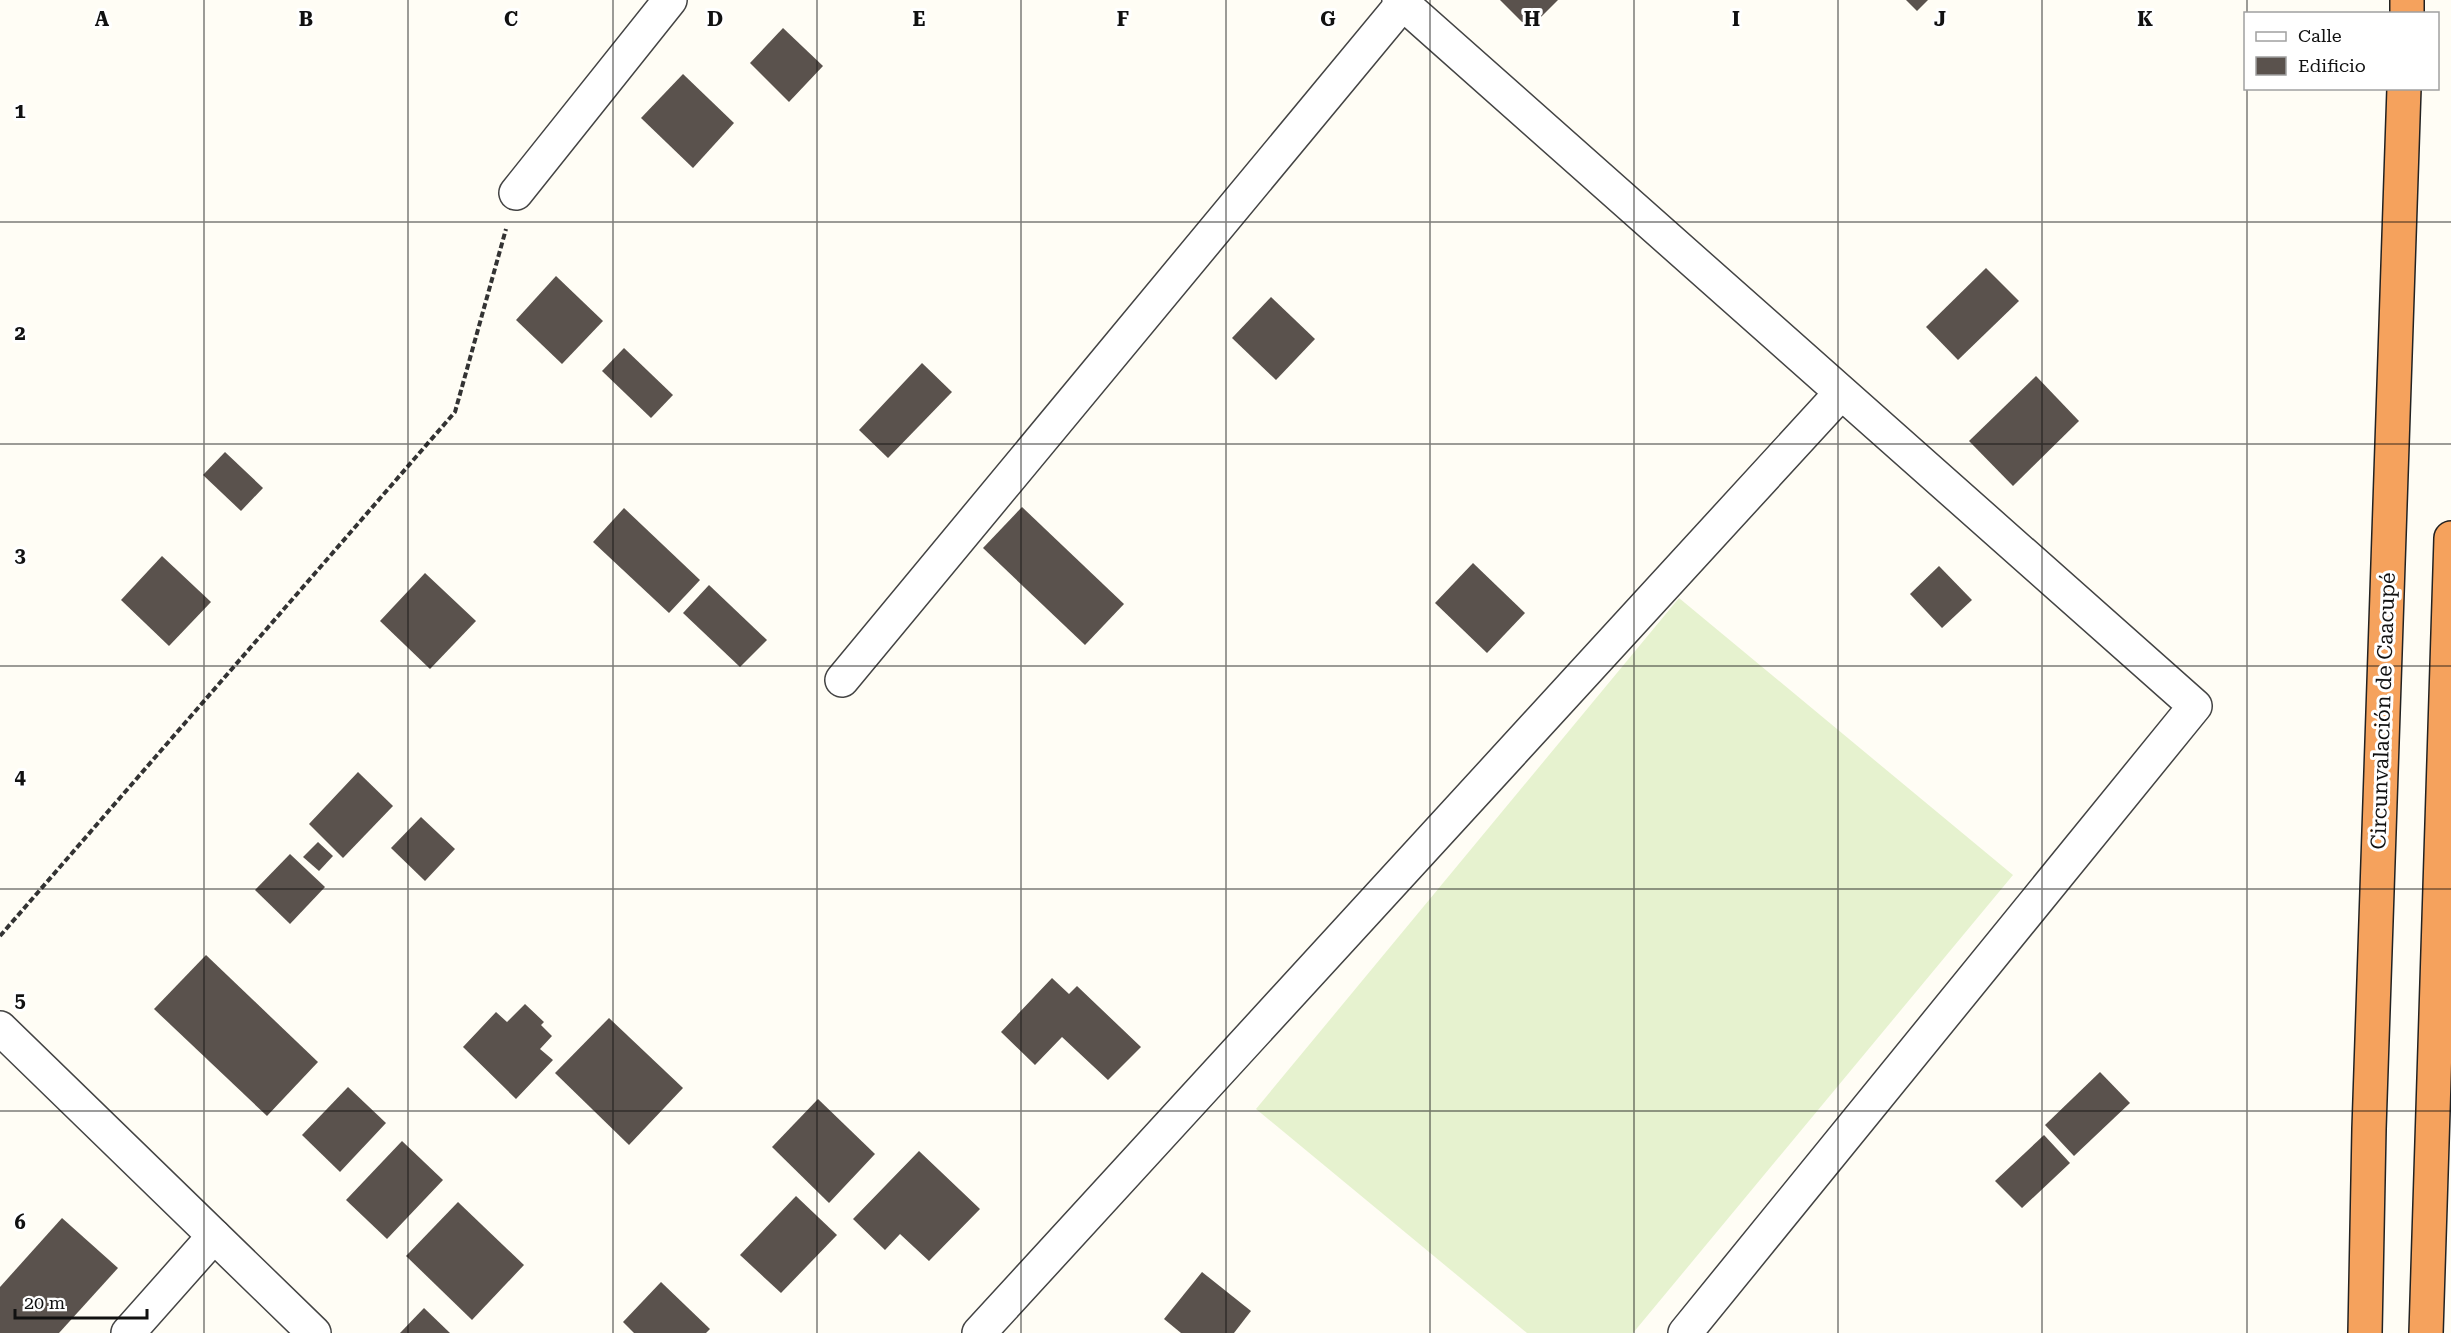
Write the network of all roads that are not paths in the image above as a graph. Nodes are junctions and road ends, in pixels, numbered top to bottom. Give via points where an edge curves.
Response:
1 (670, 0) edge
2 (1401, 2) edge
3 (2404, 90) edge
4 (516, 193) road end
5 (1841, 393) junction
6 (2451, 538) edge
7 (842, 680) dead end
8 (0, 1028) edge
9 (214, 1236) junction
10 (128, 1333) edge
11 (314, 1333) edge
12 (979, 1333) edge
13 (1685, 1333) edge
14 (2365, 1333) edge
15 (2426, 1333) edge

1 - 4 street
2 - 5 street
2 - 7 street
3 - 14 highway, Circunvalación de Caacupé via 2369,1105
5 - 12 street
5 - 13 street via 2195,706
6 - 15 highway
8 - 9 street
9 - 10 street
9 - 11 street

